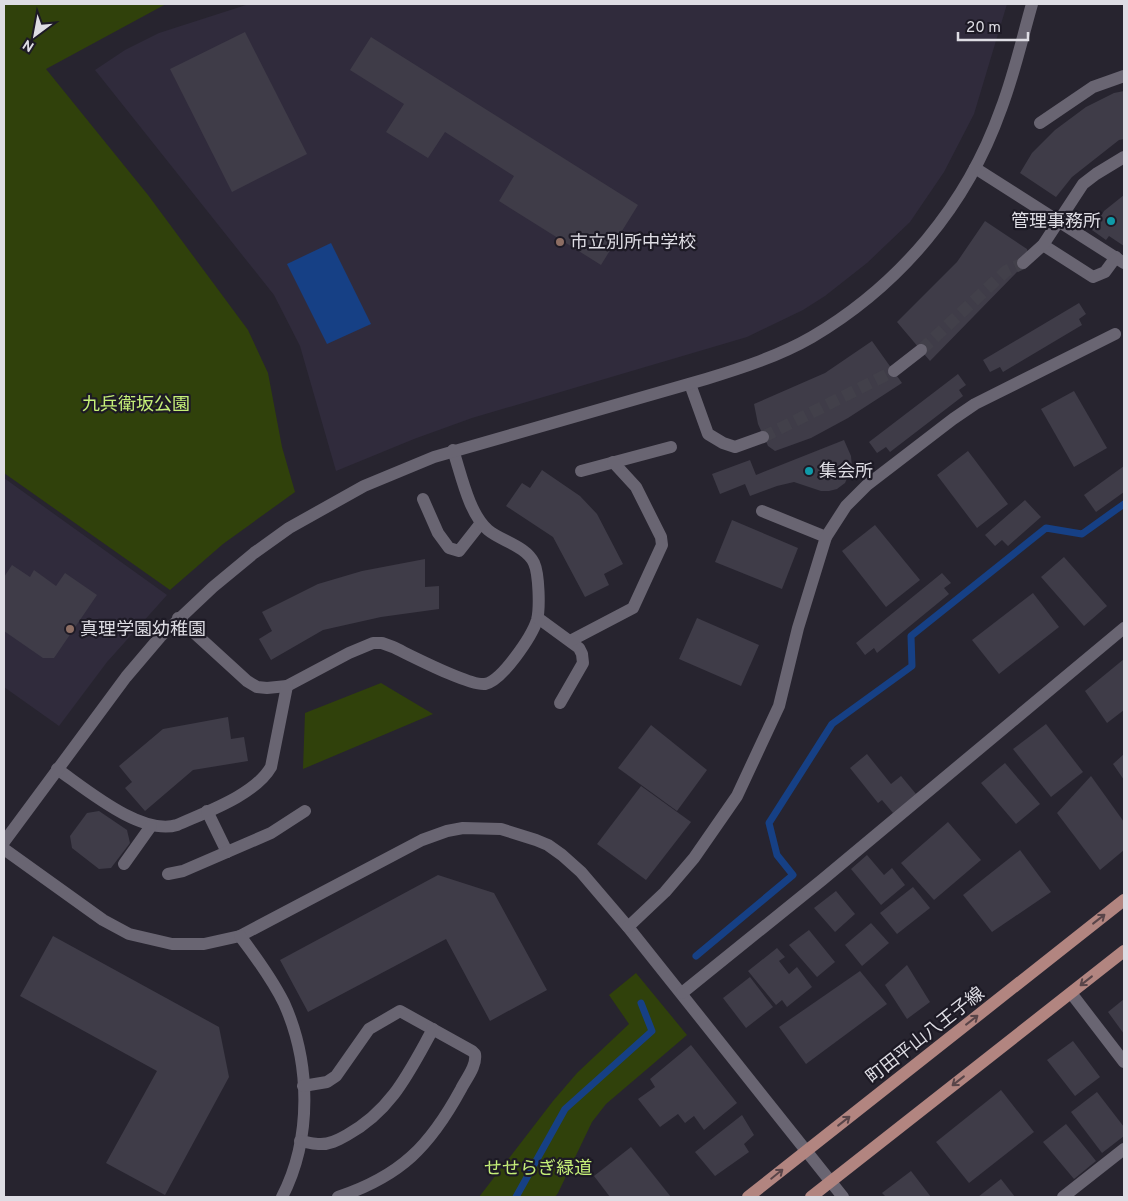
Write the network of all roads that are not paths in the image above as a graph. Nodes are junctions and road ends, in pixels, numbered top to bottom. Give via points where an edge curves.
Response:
1 (1032, 4) edge
2 (1124, 76) edge
3 (1040, 123) dead end
4 (1124, 157) edge
5 (975, 168) junction
6 (1058, 221) junction
7 (1043, 245) junction
8 (1120, 260) edge
9 (1023, 263) tunnel mouth
10 (1114, 334) dead end
11 (921, 350) tunnel mouth
12 (894, 371) tunnel mouth
13 (690, 384) junction
14 (763, 437) tunnel mouth
15 (671, 447) dead end
16 (453, 450) junction
17 (613, 462) junction
18 (581, 471) dead end
19 (424, 499) dead end
20 (762, 511) dead end
21 (482, 523) junction
22 (826, 536) junction
23 (178, 618) junction
24 (538, 618) junction
25 (1124, 628) edge
26 (570, 641) junction
27 (287, 686) junction
28 (560, 703) dead end
29 (57, 769) junction
30 (208, 811) junction
31 (305, 811) dead end
32 (151, 826) junction
33 (4, 842) edge
34 (4, 849) edge
35 (227, 852) junction
36 (124, 864) dead end
37 (168, 874) dead end
38 (1124, 900) edge
39 (628, 927) junction
40 (240, 936) junction
41 (1124, 951) edge
42 (682, 993) junction
43 (1071, 993) junction
44 (433, 1029) junction
45 (1124, 1062) edge
46 (303, 1086) junction
47 (300, 1141) junction
48 (1124, 1149) edge
49 (806, 1151) junction
50 (831, 1182) junction
51 (288, 1195) edge
52 (338, 1197) edge
53 (748, 1197) edge
54 (811, 1197) edge
55 (843, 1197) edge
56 (1063, 1197) edge

1 - 5 street via 1002,108
2 - 3 street via 1093,87
4 - 6 street via 1083,184
5 - 6 street
5 - 13 street via 932,235 883,286 796,345 747,366
6 - 7 street
6 - 8 street
7 - 8 street via 1093,277
7 - 9 street
10 - 22 street via 976,404 953,419 867,485 846,506
11 - 12 street
13 - 14 street via 708,434 735,446
13 - 16 street
15 - 17 street
16 - 21 street via 473,510
16 - 23 street via 364,486 290,528 254,553
17 - 18 street
17 - 26 street via 636,487 662,536 662,545 633,608
19 - 21 street via 438,533 449,548 459,551
20 - 22 street
21 - 24 street via 529,556 534,564
22 - 39 street via 779,706 737,796 694,858 665,892
23 - 27 street via 247,682 267,688
23 - 29 street via 126,677
24 - 26 street
24 - 27 street via 512,660 495,679 484,684 458,677 382,643 373,643
25 - 42 street
26 - 28 street via 579,648 583,660
27 - 30 street via 271,767 266,776 235,798
29 - 32 street via 124,815
29 - 33 street
30 - 32 street via 168,828
30 - 35 street
31 - 35 street via 271,833
32 - 36 street
34 - 40 street via 103,920 129,934 172,944 204,944
35 - 37 street
49 -> 38 main road, 町田平山八王子線
39 - 40 street via 581,872 548,846 514,832 477,828 447,831 422,840
39 - 42 street
40 - 46 street via 283,1003 300,1053
41 -> 43 main road
42 - 49 street
43 - 45 street
43 -> 50 main road
44 - 46 street via 400,1011 369,1029 336,1076 327,1082
44 - 47 street via 396,1093 376,1115 361,1127 331,1142
44 - 52 street via 475,1054 475,1063 453,1103 440,1125 408,1160 383,1178
46 - 47 street
47 - 51 street
48 - 56 street
49 - 50 street
53 -> 49 main road, 町田平山八王子線
50 - 54 main road
50 - 55 street

